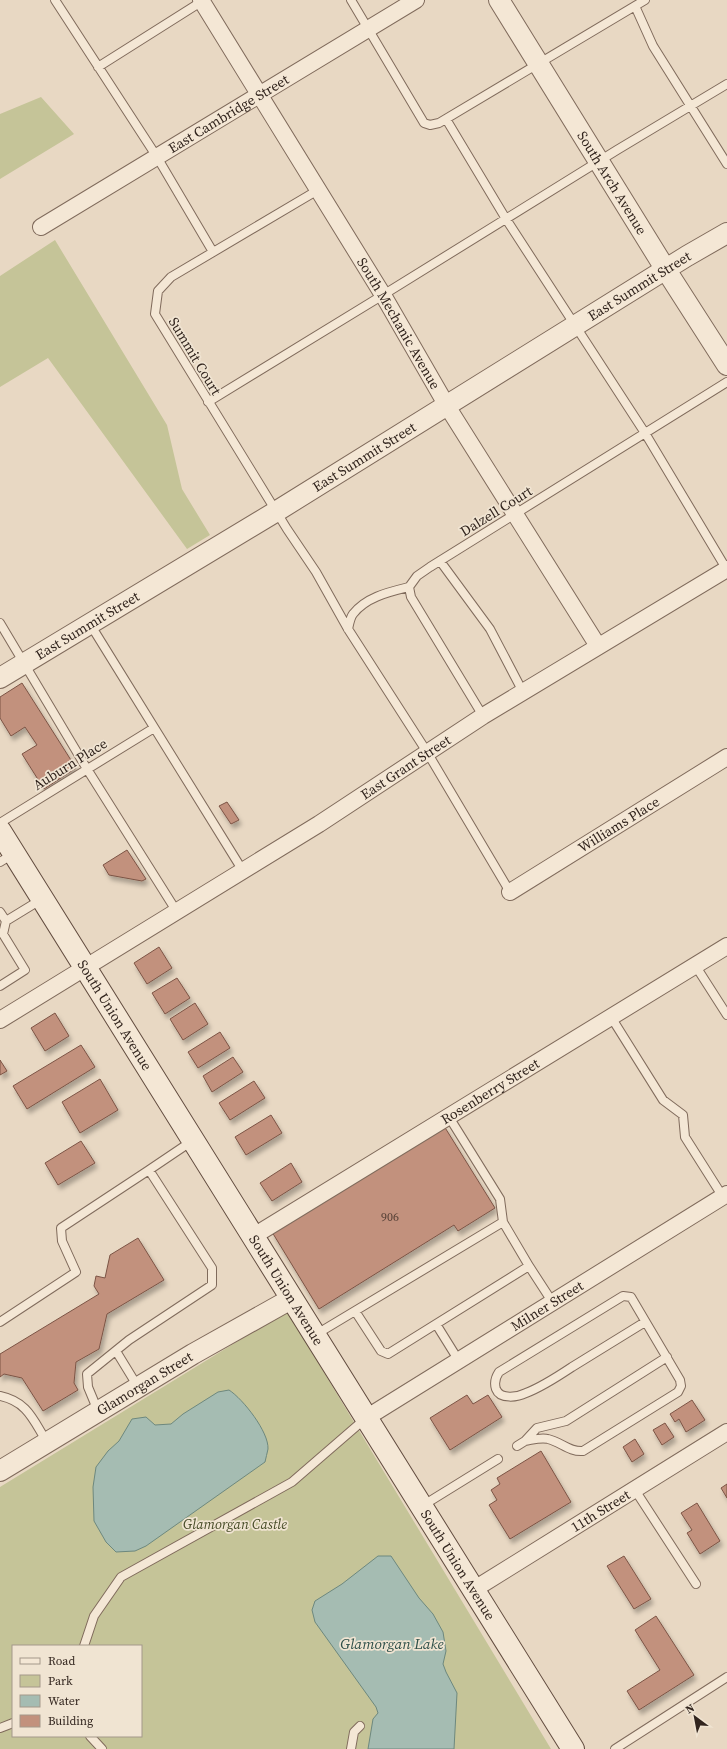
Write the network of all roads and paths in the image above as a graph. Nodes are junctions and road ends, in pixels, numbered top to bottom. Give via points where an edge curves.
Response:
1 (55, 0) edge
2 (351, 0) edge
3 (416, 0) edge
4 (499, 0) edge
5 (645, 0) edge
6 (202, 1) edge
7 (636, 6) junction
8 (369, 29) junction
9 (538, 62) junction
10 (98, 67) junction
11 (727, 84) edge
12 (260, 96) junction
13 (691, 106) junction
14 (446, 119) junction
15 (157, 157) junction
16 (599, 160) junction
17 (727, 164) edge
18 (318, 190) junction
19 (506, 219) junction
20 (41, 227) dead end
21 (727, 234) edge
22 (212, 252) junction
23 (666, 270) junction
24 (383, 295) junction
25 (576, 326) junction
26 (727, 364) edge
27 (727, 382) edge
28 (208, 402) junction
29 (447, 406) junction
30 (645, 433) junction
31 (277, 511) junction
32 (516, 513) junction
33 (440, 561) junction
34 (727, 570) edge
35 (409, 587) junction
36 (0, 623) edge
37 (90, 624) junction
38 (348, 629) junction
39 (598, 646) junction
40 (24, 663) junction
41 (0, 678) edge
42 (522, 692) junction
43 (483, 716) junction
44 (154, 728) junction
45 (428, 752) junction
46 (726, 760) edge
47 (87, 769) junction
48 (0, 823) edge
49 (0, 831) edge
50 (7, 858) edge
51 (242, 871) junction
52 (510, 892) joint
53 (42, 899) junction
54 (0, 912) edge
55 (177, 912) junction
56 (6, 921) junction
57 (8, 942) junction
58 (727, 946) edge
59 (0, 947) edge
60 (696, 965) junction
61 (85, 968) junction
62 (0, 986) edge
63 (727, 1015) edge
64 (611, 1017) junction
65 (0, 1020) edge
66 (449, 1117) junction
67 (192, 1140) junction
68 (149, 1170) junction
69 (725, 1196) edge
70 (504, 1222) junction
71 (252, 1237) junction
72 (529, 1266) junction
73 (292, 1299) junction
74 (553, 1303) junction
75 (356, 1311) junction
76 (0, 1322) edge
77 (645, 1322) junction
78 (436, 1324) junction
79 (314, 1335) junction
80 (116, 1351) junction
81 (667, 1357) junction
82 (459, 1360) junction
83 (138, 1387) junction
84 (0, 1396) edge
85 (98, 1411) junction
86 (366, 1418) junction
87 (727, 1432) edge
88 (526, 1441) junction
89 (48, 1442) junction
90 (517, 1446) dead end
91 (498, 1459) dead end
92 (0, 1471) edge
93 (636, 1490) junction
94 (422, 1507) junction
95 (696, 1584) dead end
96 (473, 1590) junction
97 (84, 1645) edge
98 (727, 1677) edge
99 (12, 1723) edge
100 (360, 1726) dead end
101 (0, 1728) edge
102 (91, 1737) edge
103 (102, 1749) edge
104 (351, 1749) edge
105 (573, 1749) edge
106 (615, 1749) edge

1 - 10 lane
2 - 8 lane
3 - 8 street, East Cambridge Street
4 - 9 street, South Arch Avenue
5 - 7 lane
6 - 10 lane
6 - 12 street, South Mechanic Avenue
7 - 9 lane
7 - 13 lane via 653,46
8 - 12 street, East Cambridge Street
8 - 14 lane via 424,124 430,125
9 - 14 lane
9 - 16 street, South Arch Avenue
10 - 15 lane
11 - 13 lane
12 - 15 street, East Cambridge Street
12 - 18 street, South Mechanic Avenue
13 - 16 lane
13 - 17 lane
14 - 19 lane
15 - 20 street, East Cambridge Street
15 - 22 lane
16 - 19 lane
16 - 23 street, South Arch Avenue
18 - 22 lane, Summit Court
18 - 24 street, South Mechanic Avenue
19 - 24 lane
19 - 25 lane
21 - 23 street, East Summit Street
22 - 28 lane, Summit Court via 171,277 158,291 154,314
23 - 25 street, East Summit Street
23 - 26 street, South Arch Avenue
24 - 28 lane
24 - 29 street, South Mechanic Avenue
25 - 29 street, East Summit Street
25 - 30 lane
27 - 30 lane, Dalzell Court
28 - 31 lane, Summit Court
29 - 31 street, East Summit Street
29 - 32 street, South Mechanic Avenue
30 - 32 lane, Dalzell Court
30 - 34 lane
31 - 37 street, East Summit Street
31 - 38 lane, Summit Court
32 - 33 lane, Dalzell Court
32 - 39 street, South Mechanic Avenue
33 - 35 lane, Dalzell Court via 417,576
33 - 42 lane via 490,629
34 - 39 street, East Grant Street
35 - 38 lane via 382,594 365,604 353,614
35 - 43 lane via 410,597
36 - 40 lane
37 - 40 street, East Summit Street
37 - 44 lane
38 - 45 lane, Summit Court
39 - 42 street, East Grant Street
40 - 41 street, East Summit Street
40 - 47 lane
42 - 43 street, East Grant Street
43 - 45 street, East Grant Street
44 - 47 lane, Auburn Place
44 - 51 lane
45 - 51 street, East Grant Street
45 - 52 lane, Summit Court
46 - 52 street, Williams Place
47 - 48 lane, Auburn Place
47 - 55 lane
49 - 50 main road, South Union Avenue
50 - 53 main road, South Union Avenue
51 - 55 street, East Grant Street
53 - 56 lane
53 - 61 main road, South Union Avenue
54 - 56 lane
55 - 61 street, East Grant Street
56 - 57 lane via 3,934
57 - 59 lane
57 - 62 lane via 25,970
58 - 60 street, Rosenberry Street
60 - 63 lane
60 - 64 street, Rosenberry Street
61 - 65 street, East Grant Street
61 - 67 main road, South Union Avenue
64 - 66 street, Rosenberry Street
64 - 69 lane via 663,1100 683,1115 685,1137
66 - 70 lane via 500,1199
66 - 71 street, Rosenberry Street
67 - 68 lane
67 - 71 main road, South Union Avenue
68 - 76 lane via 61,1228 62,1241 76,1272
68 - 80 lane via 212,1268 212,1285
69 - 74 street, Milner Street
70 - 72 lane
70 - 75 lane
71 - 73 main road, South Union Avenue
72 - 74 lane
72 - 78 lane
73 - 79 main road, South Union Avenue
73 - 83 street, Glamorgan Street
74 - 82 street, Milner Street
75 - 78 lane via 381,1351 388,1354
75 - 79 lane
77 - 77 lane via 631,1297 623,1296 499,1372 495,1377 497,1393 510,1397 526,1394
77 - 81 lane
78 - 82 lane
79 - 86 main road, South Union Avenue
80 - 83 lane
80 - 85 lane via 87,1374 88,1388
81 - 88 lane via 566,1421 537,1428
81 - 88 lane via 680,1380 678,1392 583,1451 575,1452 546,1438
82 - 86 street, Milner Street
83 - 85 street, Glamorgan Street
84 - 89 lane via 24,1406
85 - 89 street, Glamorgan Street
86 - 94 main road, South Union Avenue
86 - 97 lane via 292,1482 121,1577 94,1616
87 - 93 street, 11th Street
88 - 90 lane
89 - 92 street, Glamorgan Street
91 - 94 lane
93 - 95 lane
93 - 96 street, 11th Street
94 - 96 main road, South Union Avenue
96 - 105 main road, South Union Avenue
98 - 106 lane
99 - 101 lane
100 - 104 lane via 354,1732
102 - 103 lane

